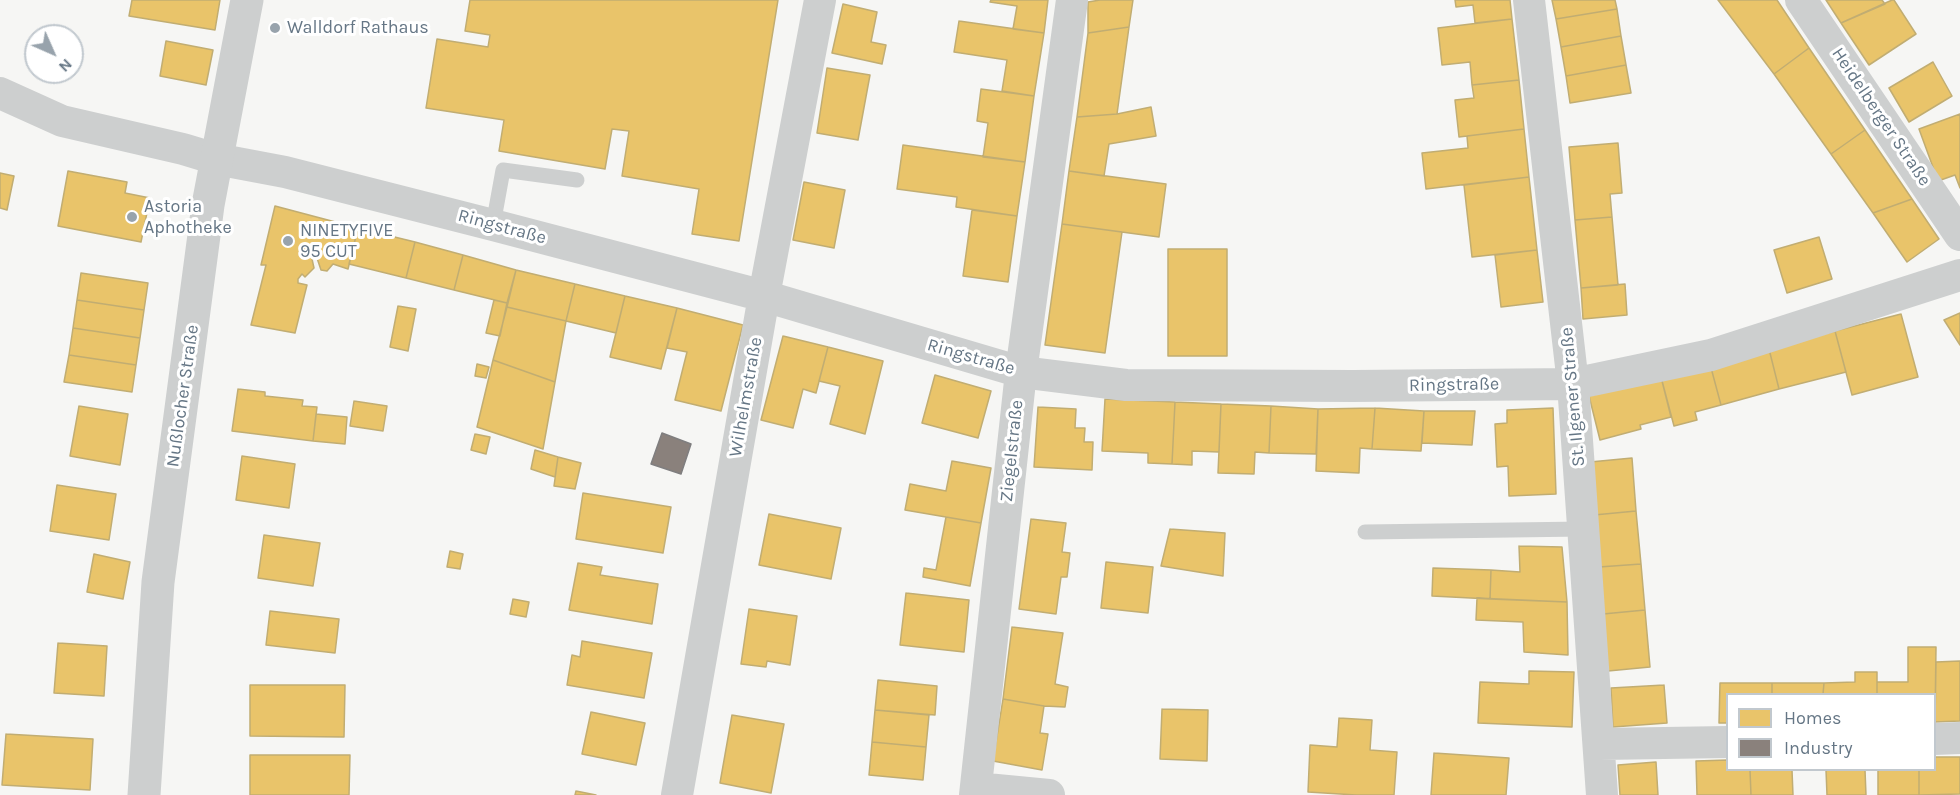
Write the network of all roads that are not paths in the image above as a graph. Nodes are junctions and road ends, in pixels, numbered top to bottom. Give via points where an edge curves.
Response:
1 (247, 0) edge
2 (820, 0) edge
3 (1072, 0) edge
4 (1529, 0) edge
5 (1801, 0) edge
6 (0, 93) edge
7 (216, 159) junction
8 (576, 180) dead end
9 (493, 225) junction
10 (1960, 235) edge
11 (1960, 275) edge
12 (764, 296) junction
13 (1021, 372) junction
14 (1573, 384) junction
15 (1584, 529) junction
16 (1365, 532) dead end
17 (1936, 738) edge
18 (1960, 738) edge
19 (1726, 742) edge
20 (1600, 744) junction
21 (975, 792) edge
22 (144, 795) edge
23 (677, 795) edge
24 (1050, 795) edge
25 (1602, 795) edge

1 - 7 street, Nußlocher Straße
2 - 12 street, Wilhelmstraße
3 - 13 street, Ziegelstraße
4 - 14 street, St. Ilgener Straße
5 - 10 street, Heidelberger Straße
6 - 7 street, Ringstraße via 62,122
7 - 9 street, Ringstraße via 285,172
7 - 22 street, Nußlocher Straße via 158,582
8 - 9 lane via 503,170
9 - 12 street, Ringstraße
11 - 14 street, Ringstraße via 1711,355
12 - 13 street, Ringstraße
12 - 23 street, Wilhelmstraße
13 - 14 street, Ringstraße via 1126,384
13 - 21 street, Ziegelstraße
14 - 15 street, St. Ilgener Straße
15 - 16 lane
15 - 20 street, St. Ilgener Straße
17 - 18 street
19 - 20 street
20 - 25 street, St. Ilgener Straße
21 - 24 street

